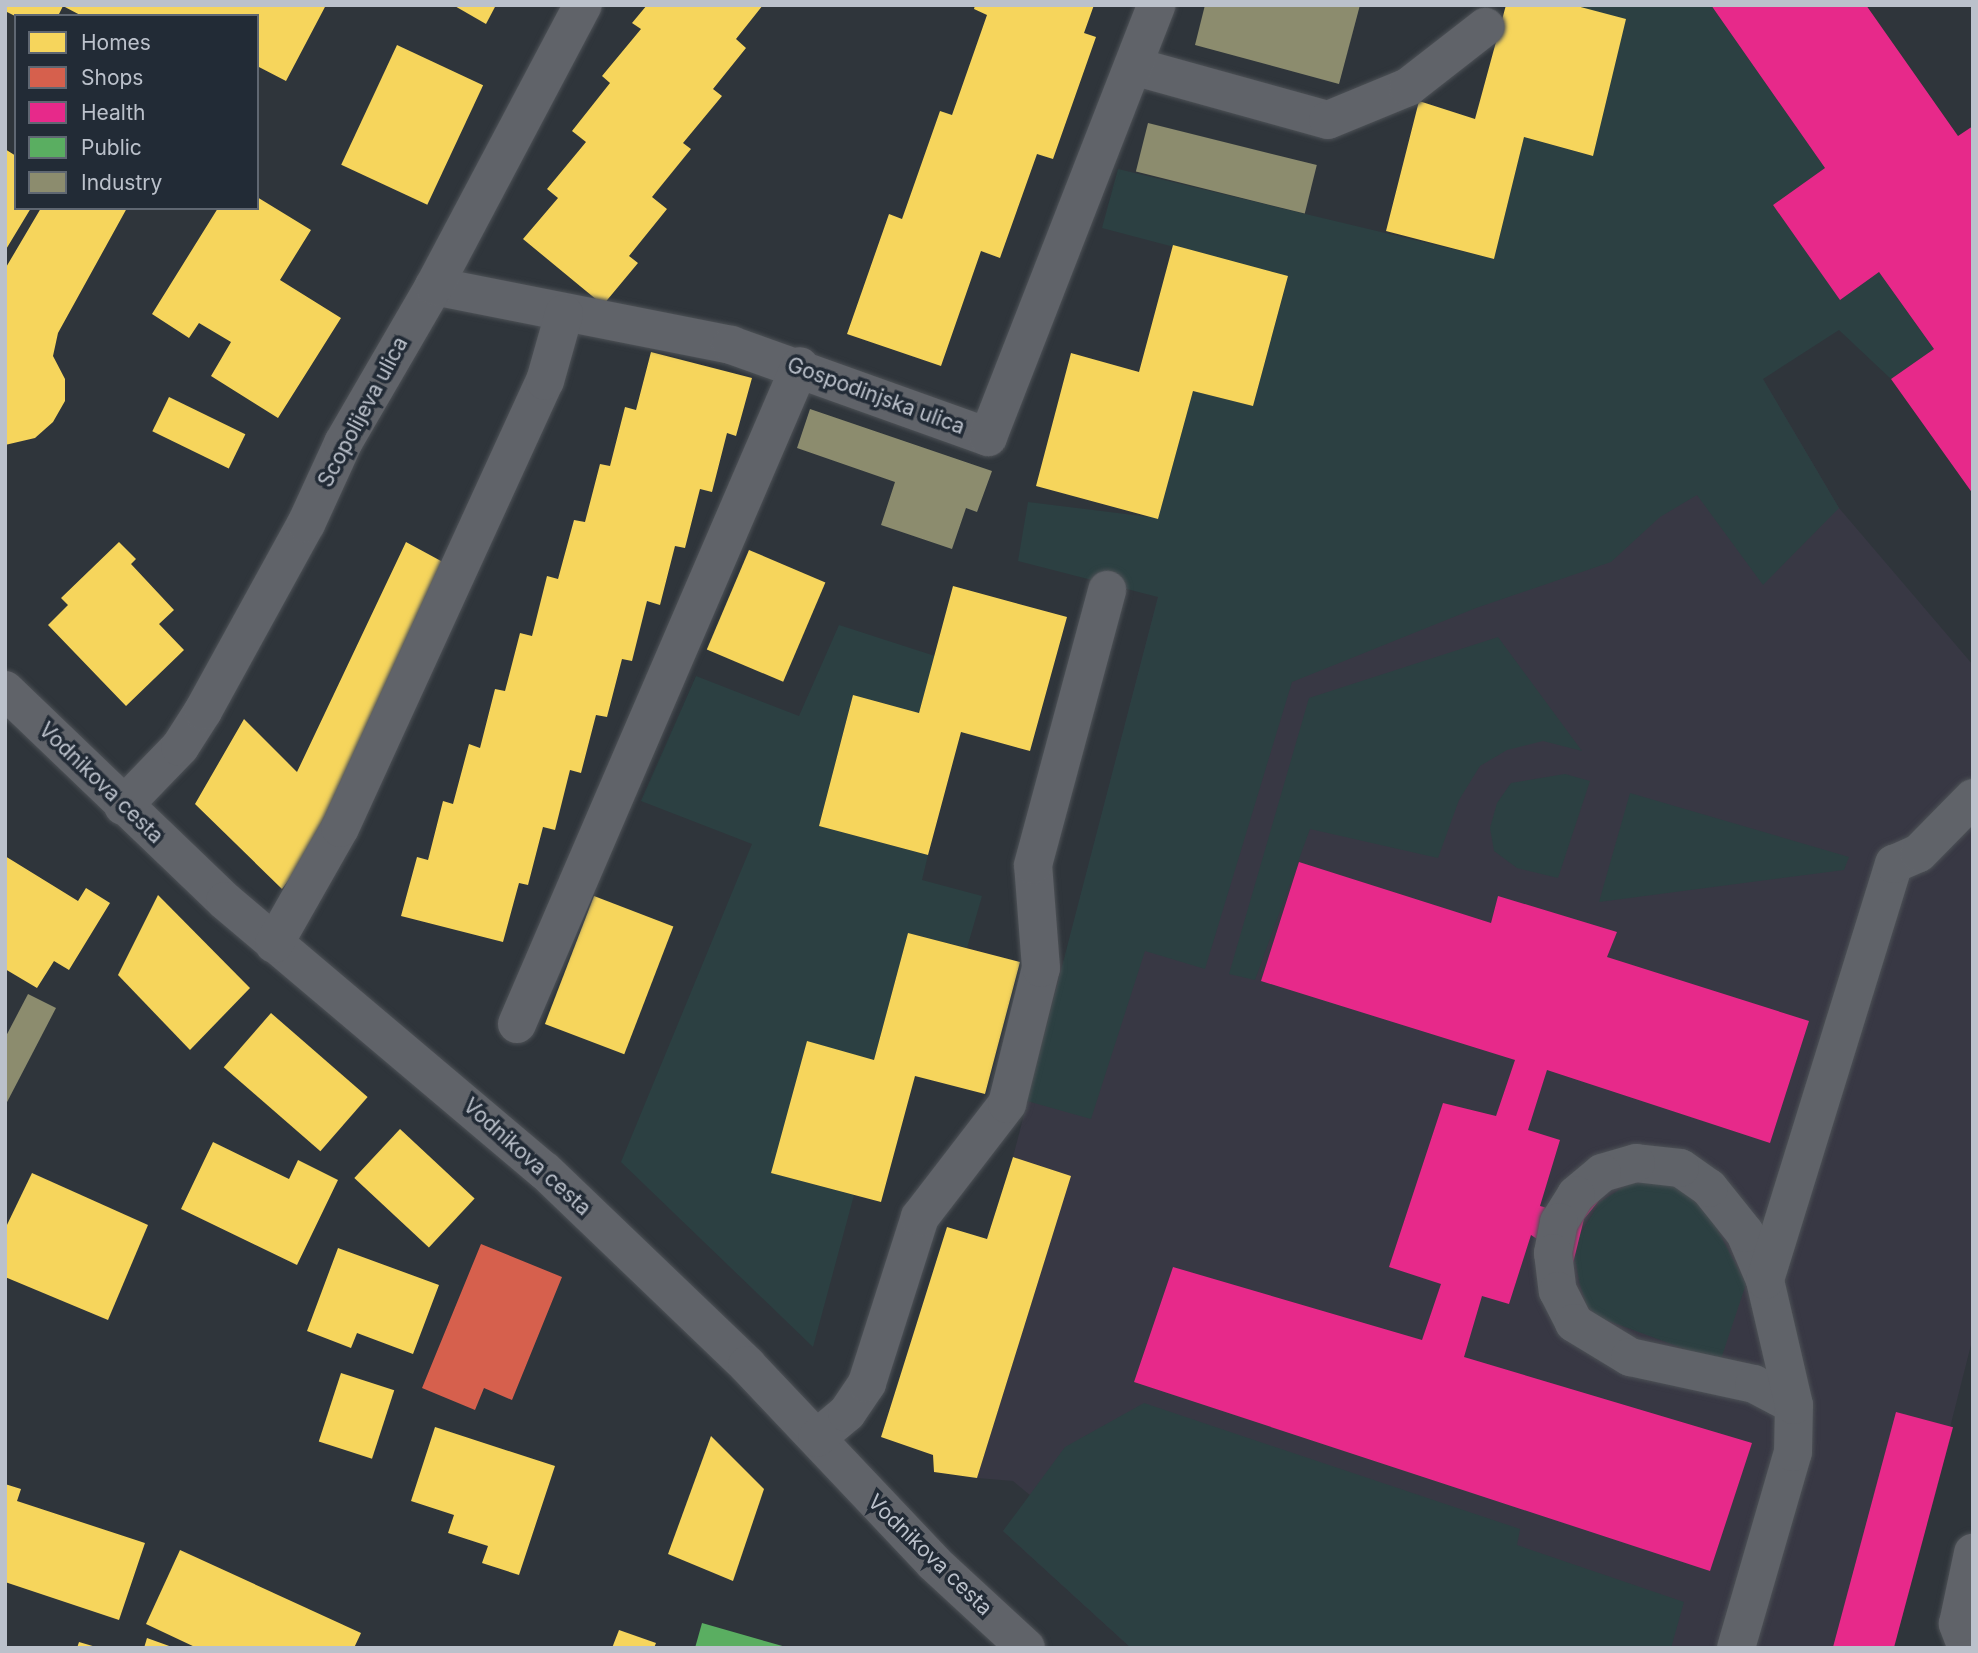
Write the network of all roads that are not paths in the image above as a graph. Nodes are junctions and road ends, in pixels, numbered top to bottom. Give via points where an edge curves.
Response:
1 (583, 5) edge
2 (1156, 5) edge
3 (1485, 27) dead end
4 (1133, 66) junction
5 (434, 286) junction
6 (564, 314) junction
7 (800, 366) junction
8 (1107, 590) dead end
9 (5, 690) edge
10 (1973, 798) edge
11 (123, 806) junction
12 (274, 944) junction
13 (517, 1024) dead end
14 (1765, 1280) junction
15 (1794, 1405) junction
16 (817, 1438) junction
17 (1973, 1553) edge
18 (1027, 1648) edge
19 (1736, 1648) edge
20 (1967, 1648) edge

1 - 5 street, Scopolijeva ulica
2 - 4 street, Gospodinjska ulica
3 - 4 street via 1408,87 1328,120
4 - 7 street, Gospodinjska ulica via 988,437
5 - 6 street, Gospodinjska ulica
5 - 11 street, Scopolijeva ulica via 343,443 306,524 204,711 180,747
6 - 7 street, Gospodinjska ulica via 731,345
6 - 12 street via 545,381 346,815
7 - 13 street
8 - 16 street via 1033,865 1041,968 1007,1104 920,1217 867,1383 847,1413
9 - 11 street, Vodnikova cesta
10 - 14 street via 1919,853 1894,864
11 - 12 street, Vodnikova cesta
12 - 16 street, Vodnikova cesta via 545,1171
14 - 15 street
14 - 15 street via 1745,1233 1709,1188 1680,1168 1636,1163 1602,1173 1576,1195 1559,1222 1552,1253 1558,1291 1574,1322 1630,1357 1754,1384
15 - 19 street via 1793,1452
16 - 18 street, Vodnikova cesta via 934,1563
17 - 20 street via 1958,1624

